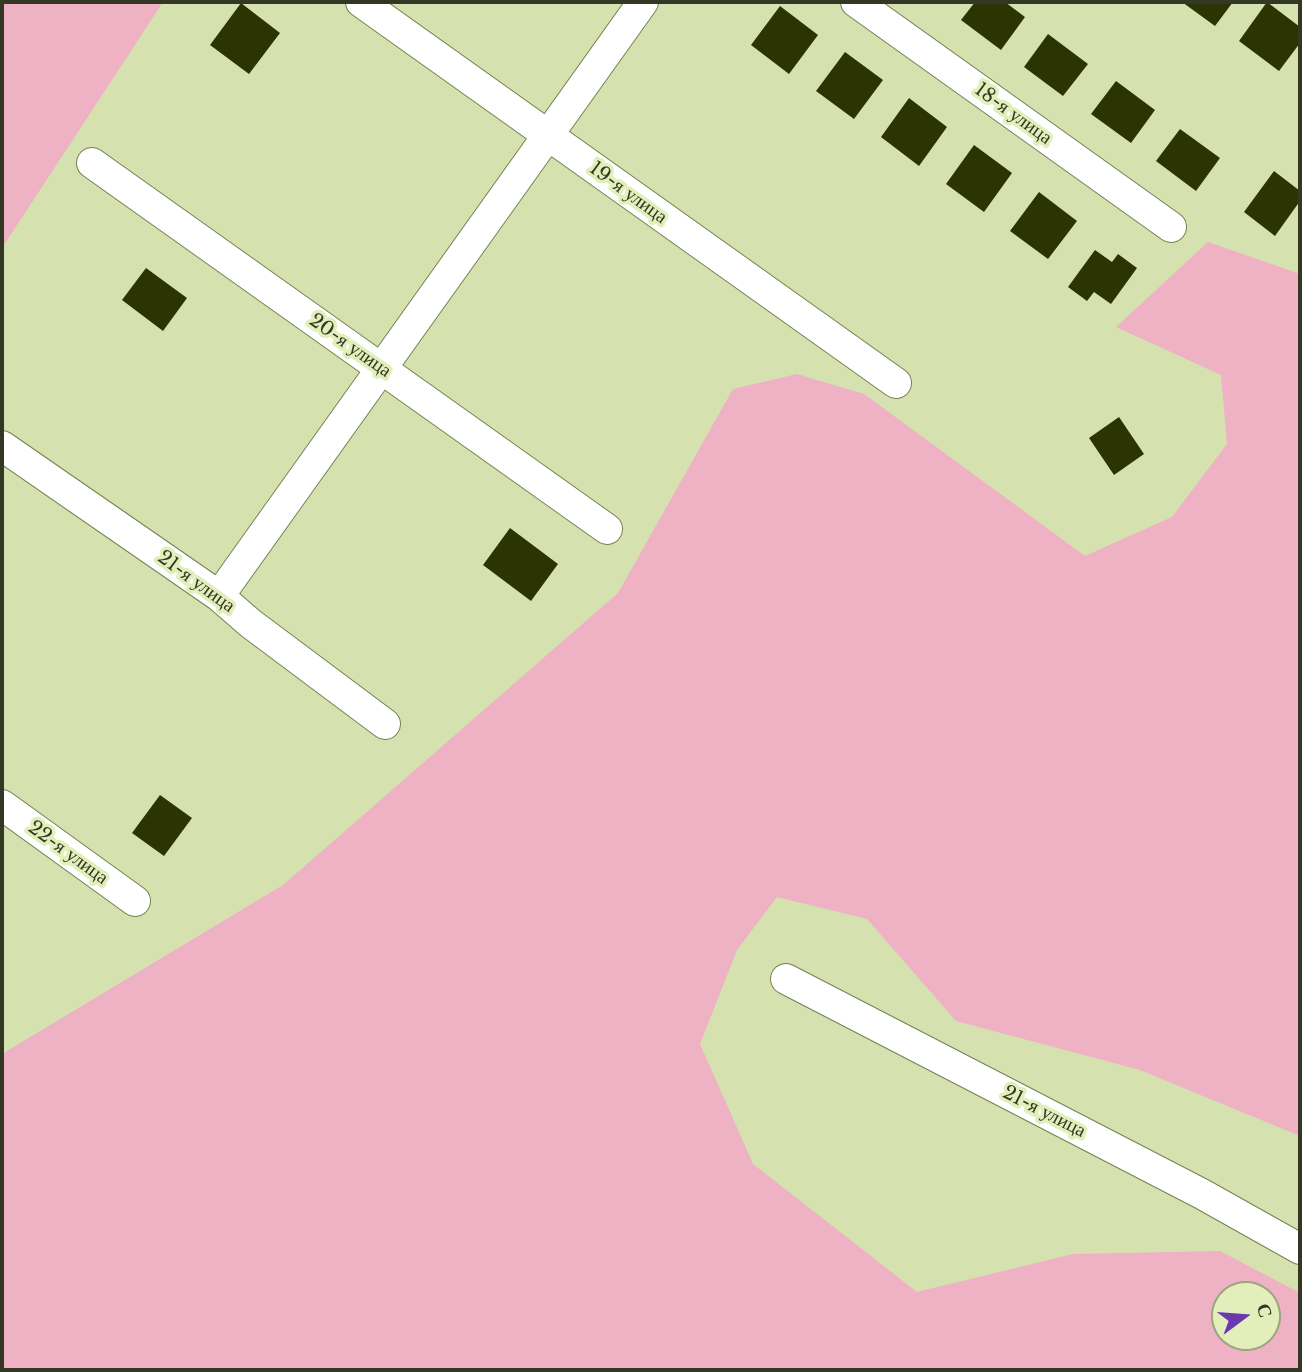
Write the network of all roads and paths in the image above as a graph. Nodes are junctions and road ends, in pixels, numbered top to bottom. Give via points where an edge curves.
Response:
1 (361, 2) edge
2 (643, 2) edge
3 (856, 2) edge
4 (548, 135) junction
5 (93, 163) dead end
6 (1171, 227) dead end
7 (382, 368) junction
8 (896, 383) dead end
9 (2, 446) edge
10 (607, 528) dead end
11 (219, 596) junction
12 (386, 724) dead end
13 (2, 805) edge
14 (135, 901) dead end
15 (786, 979) dead end
16 (1300, 1249) edge

1 - 4 street, 19-я улица
2 - 4 street
3 - 6 street, 18-я улица
4 - 7 street
4 - 8 street, 19-я улица
5 - 7 street, 20-я улица
7 - 10 street, 20-я улица
7 - 11 street
9 - 11 street, 21-я улица
11 - 12 street, 21-я улица
13 - 14 street, 22-я улица
15 - 16 street, 21-я улица

